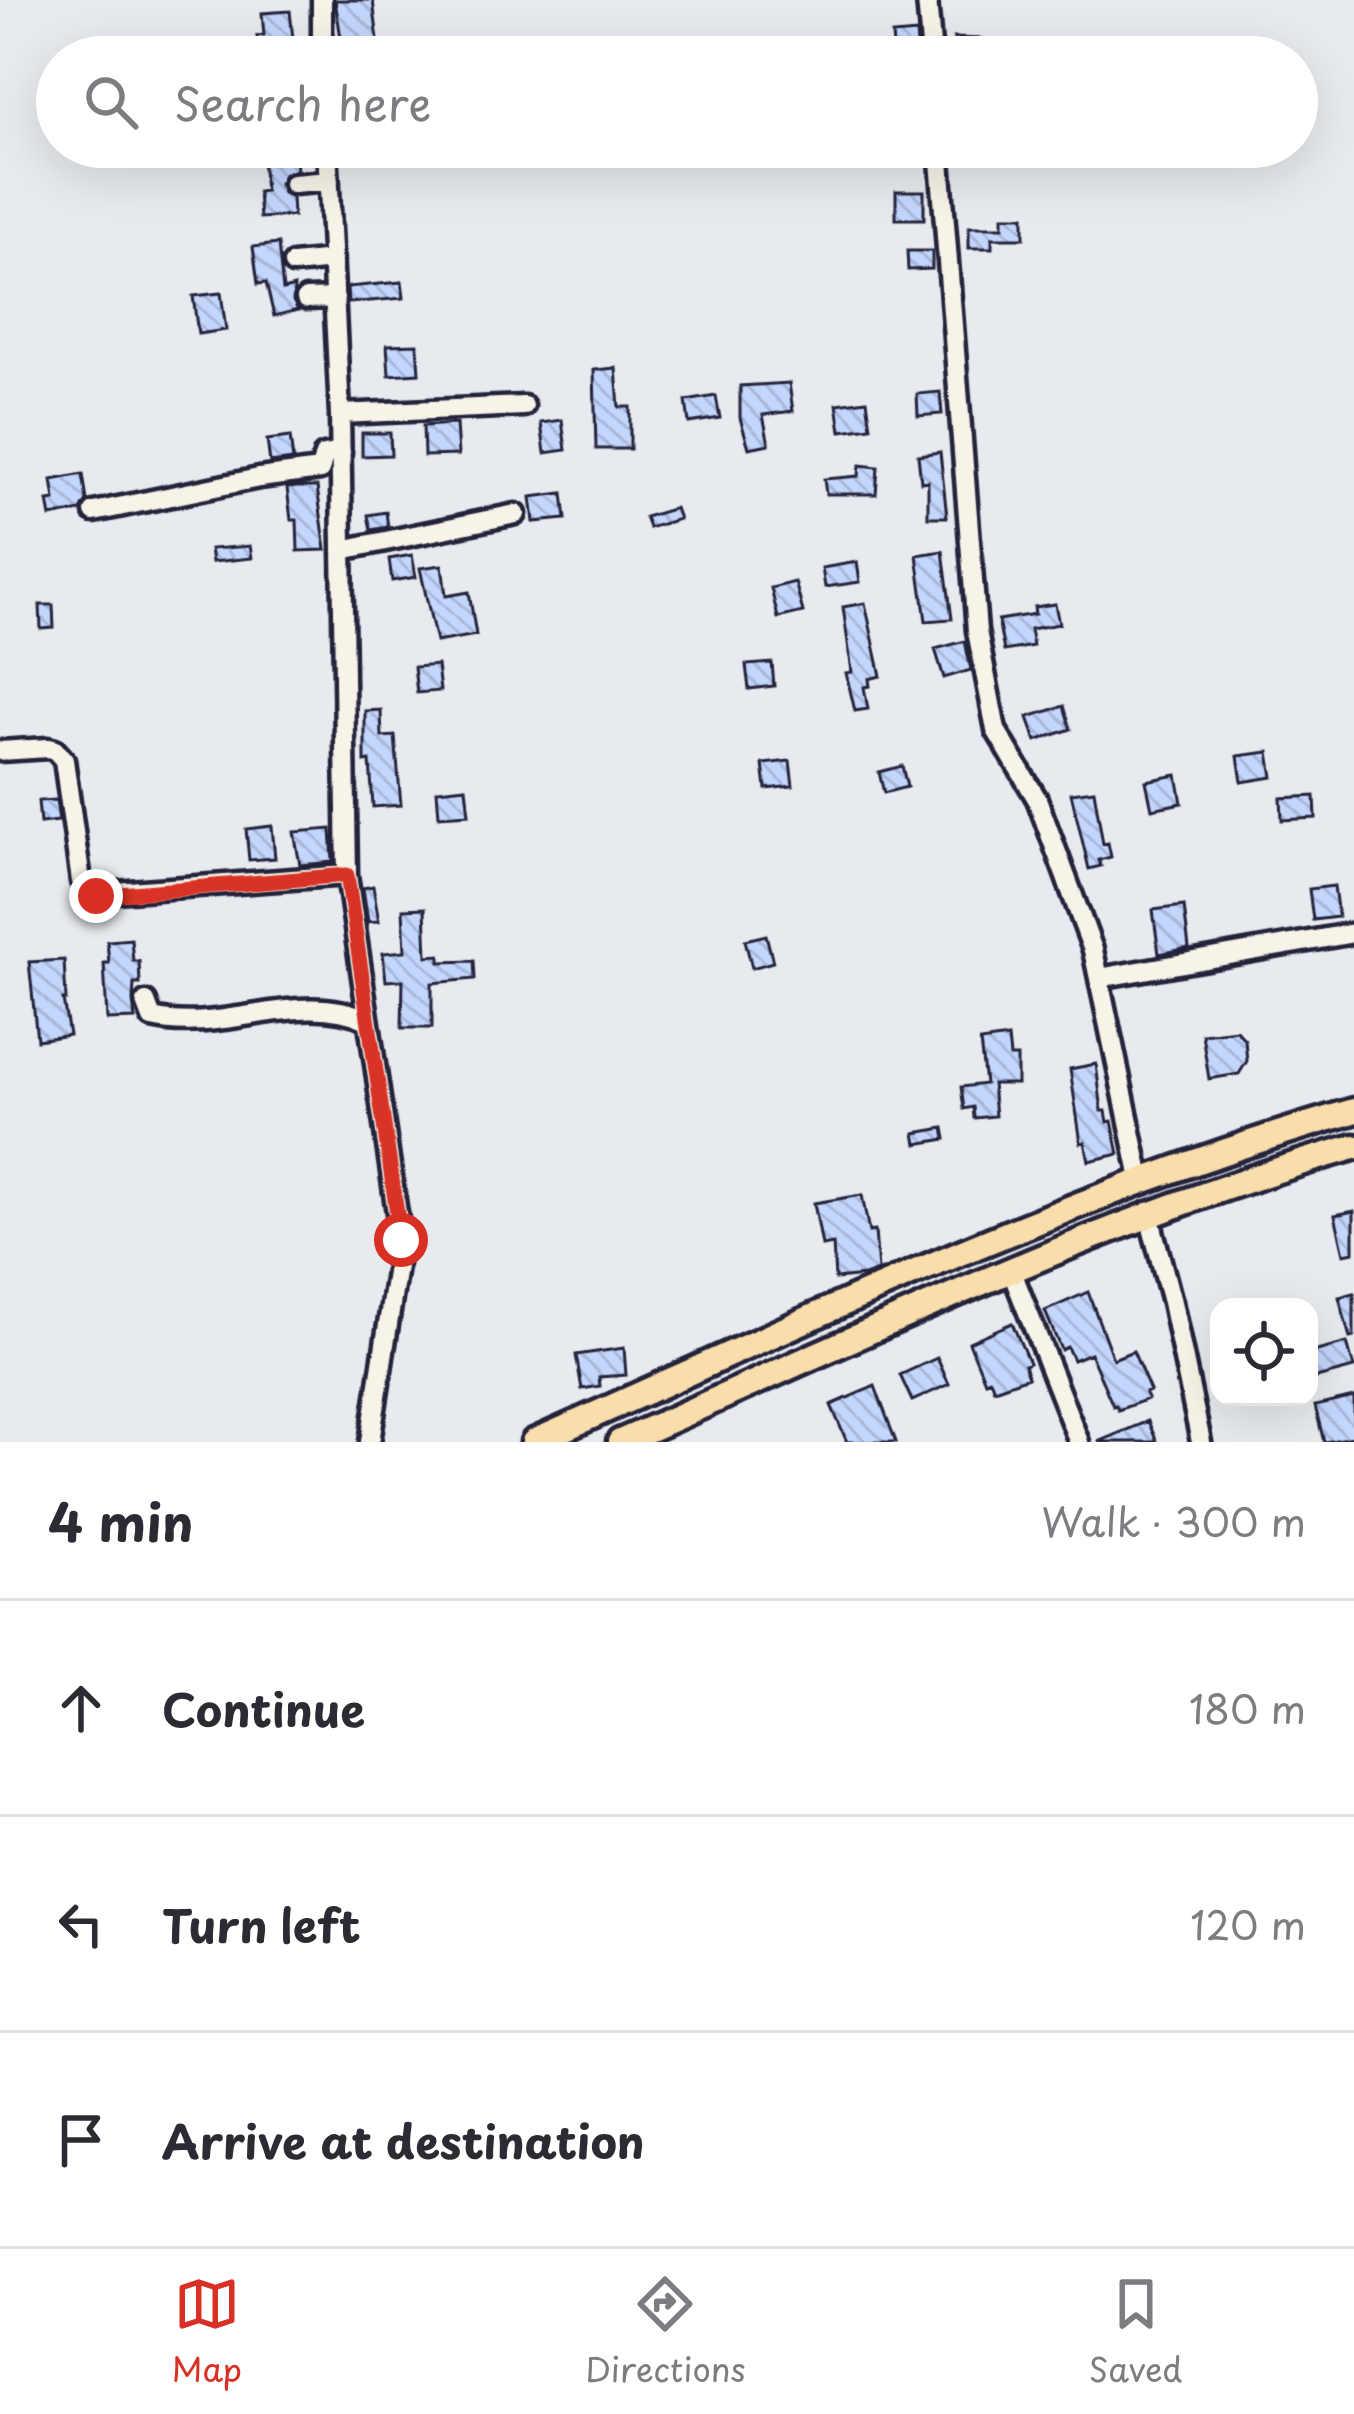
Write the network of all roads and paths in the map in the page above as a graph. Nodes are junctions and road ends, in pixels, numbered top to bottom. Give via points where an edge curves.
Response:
1 (322, 0) edge
2 (927, 0) edge
3 (322, 36) edge
4 (930, 36) edge
5 (328, 168) edge
6 (941, 168) edge
7 (328, 181) junction
8 (293, 184) dead end
9 (332, 260) junction
10 (293, 264) dead end
11 (334, 298) junction
12 (307, 299) dead end
13 (524, 406) dead end
14 (340, 414) junction
15 (341, 452) junction
16 (94, 512) dead end
17 (516, 514) dead end
18 (342, 550) junction
19 (0, 751) edge
20 (347, 875) junction
21 (1354, 933) edge
22 (1099, 978) junction
23 (146, 1002) dead end
24 (368, 1020) junction
25 (1354, 1111) edge
26 (1354, 1147) edge
27 (1141, 1178) junction
28 (1148, 1212) junction
29 (1012, 1272) junction
30 (638, 1439) edge
31 (370, 1442) edge
32 (534, 1442) edge
33 (1079, 1442) edge
34 (1202, 1442) edge

1 - 3 street
2 - 4 street
5 - 7 street
6 - 22 street via 977,631 996,730 1037,799
7 - 8 street
7 - 9 street
9 - 10 street
9 - 11 street
11 - 12 street
11 - 14 street
13 - 14 street
14 - 15 street
15 - 16 street via 324,455 320,470
15 - 18 street
17 - 18 street
18 - 20 street
19 - 20 street via 48,748 64,760 88,894
20 - 24 street
21 - 22 street
22 - 27 street
23 - 24 street via 152,1018 177,1024 318,1005
24 - 31 street via 401,1240
25 - 27 main road
26 - 28 main road
27 - 32 main road
28 - 29 main road
28 - 34 street
29 - 30 main road
29 - 33 street

